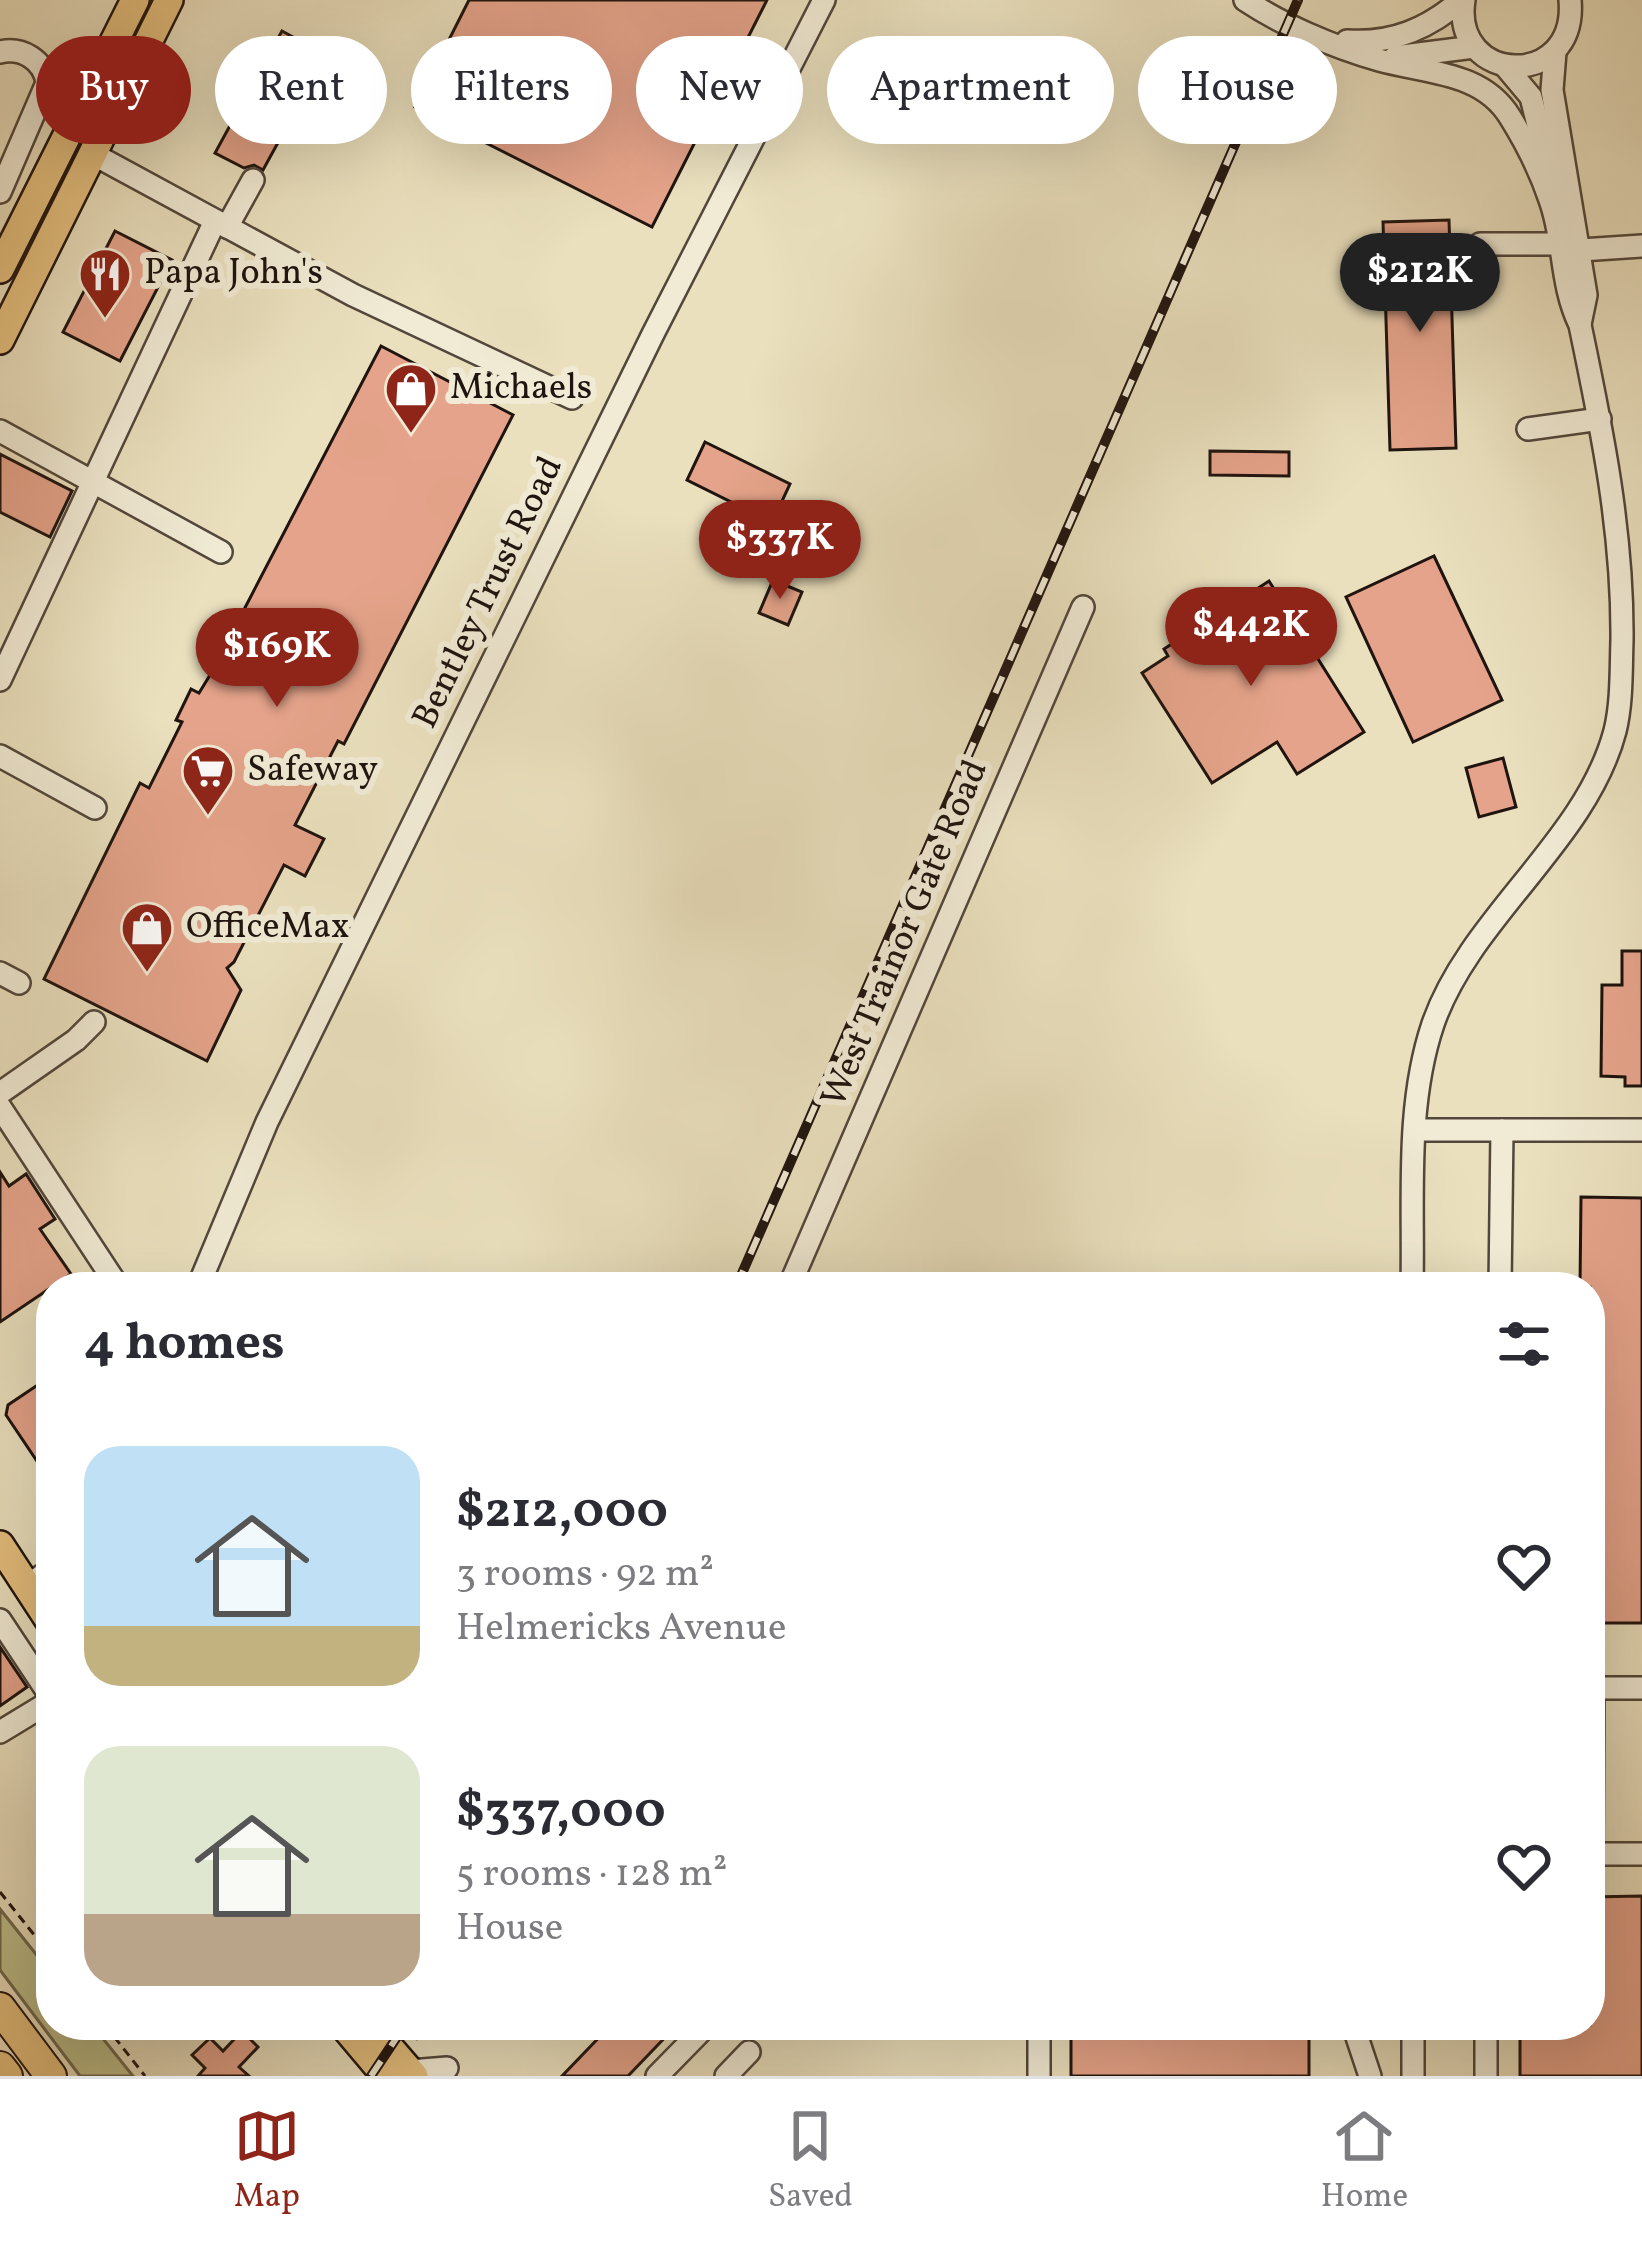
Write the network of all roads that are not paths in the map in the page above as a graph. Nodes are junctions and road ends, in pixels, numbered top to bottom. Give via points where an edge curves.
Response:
1 (135, 0) edge
2 (169, 0) edge
3 (824, 0) edge
4 (1245, 0) edge
5 (1462, 0) edge
6 (1570, 0) edge
7 (1317, 36) edge
8 (1337, 40) edge
9 (1337, 44) edge
10 (1474, 46) junction
11 (0, 52) edge
12 (1555, 52) junction
13 (1376, 59) junction
14 (1505, 66) junction
15 (91, 153) junction
16 (253, 180) dead end
17 (0, 195) edge
18 (1551, 201) junction
19 (28, 213) junction
20 (221, 224) junction
21 (1480, 244) dead end
22 (1558, 244) junction
23 (1642, 246) edge
24 (1581, 250) junction
25 (0, 269) edge
26 (1580, 325) junction
27 (0, 340) edge
28 (572, 398) dead end
29 (1600, 419) junction
30 (1528, 430) dead end
31 (0, 431) edge
32 (95, 480) junction
33 (221, 552) dead end
34 (1083, 607) dead end
35 (0, 680) edge
36 (0, 756) edge
37 (95, 808) dead end
38 (94, 1022) dead end
39 (0, 1093) edge
40 (0, 1107) edge
41 (1415, 1130) junction
42 (1502, 1130) junction
43 (1642, 1130) edge
44 (108, 1272) edge
45 (204, 1272) edge
46 (795, 1272) edge
47 (1412, 1272) edge
48 (1500, 1272) edge
49 (0, 1545) edge
50 (36, 1579) edge
51 (26, 1587) junction
52 (36, 1601) edge
53 (0, 1620) edge
54 (36, 1676) edge
55 (1605, 1688) edge
56 (1642, 1688) edge
57 (36, 1709) edge
58 (0, 1732) edge
59 (1605, 1854) edge
60 (1642, 1854) edge
61 (0, 2008) edge
62 (361, 2040) edge
63 (380, 2040) edge
64 (692, 2040) edge
65 (1040, 2040) edge
66 (1358, 2040) edge
67 (1413, 2040) edge
68 (1486, 2040) edge
69 (749, 2052) dead end
70 (0, 2067) edge
71 (448, 2067) edge
72 (403, 2074) edge
73 (7, 2076) edge
74 (51, 2076) edge
75 (656, 2076) edge
76 (726, 2076) edge
77 (1039, 2076) edge
78 (1370, 2076) edge
79 (1413, 2076) edge
80 (1486, 2076) edge

1 - 19 main road
2 - 15 main road
3 - 45 street, Bentley Trust Road via 267,1121
4 - 7 street
5 - 8 street via 1412,33
5 - 10 street
6 - 12 street via 1571,20
9 - 13 street
10 - 13 street
10 - 14 street
11 - 17 street via 40,63 46,83
12 - 14 street
12 - 24 street via 1552,90
13 - 18 street via 1459,76 1486,91 1508,112
14 - 18 street via 1531,97
15 - 20 street
15 - 27 main road
16 - 20 street
17 - 19 street
18 - 22 street
19 - 25 main road
20 - 28 street
20 - 32 street
21 - 22 street
22 - 26 street
23 - 24 street
24 - 26 street
26 - 29 street
29 - 30 street
29 - 41 street via 1620,578 1616,729 1597,782 1466,962 1433,1022
31 - 32 street
32 - 33 street
32 - 35 street
34 - 46 street, West Trainor Gate Road
36 - 37 street
38 - 39 street
40 - 44 street
41 - 42 street
41 - 47 street
42 - 43 street
42 - 48 street
49 - 51 main road
50 - 51 street
51 - 52 main road
53 - 54 street
55 - 56 street
57 - 58 street
59 - 60 street
61 - 74 highway
62 - 72 main road
63 - 72 main road
64 - 75 street
65 - 77 street
66 - 78 street
67 - 79 street
68 - 80 street
69 - 76 street
70 - 73 highway
71 - 72 street

